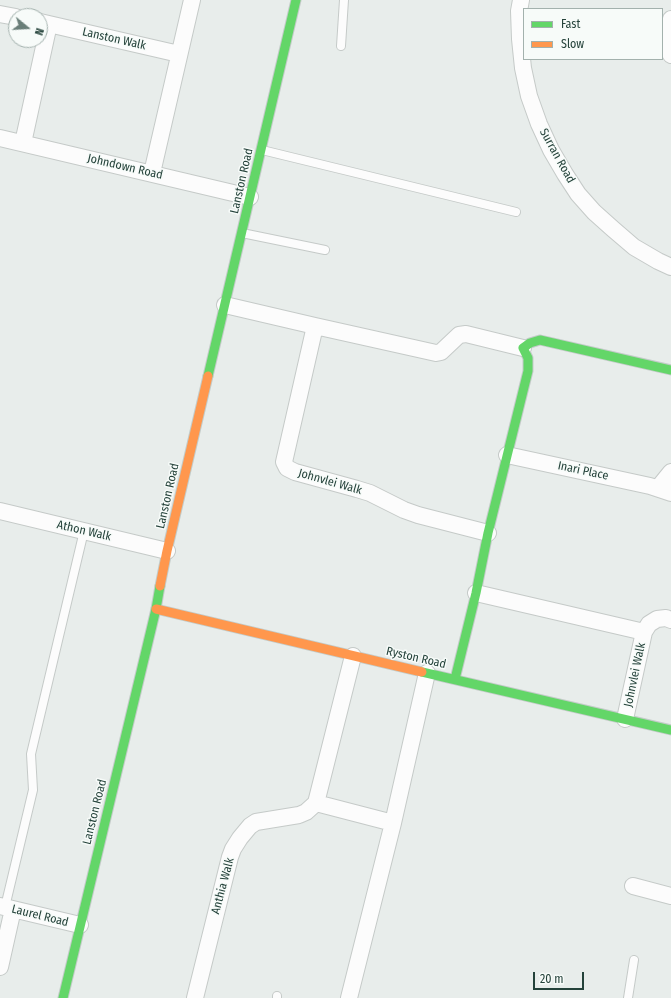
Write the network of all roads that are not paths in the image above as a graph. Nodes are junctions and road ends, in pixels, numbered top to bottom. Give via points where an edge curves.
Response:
1 (192, 0) edge
2 (296, 0) edge
3 (344, 0) edge
4 (521, 0) edge
5 (671, 19) edge
6 (48, 24) edge
7 (341, 46) dead end
8 (40, 48) edge
9 (179, 54) junction
10 (671, 55) edge
11 (0, 138) edge
12 (23, 143) junction
13 (261, 150) junction
14 (152, 174) junction
15 (250, 197) junction
16 (516, 212) dead end
17 (242, 233) junction
18 (325, 250) dead end
19 (671, 268) edge
20 (225, 305) junction
21 (315, 326) junction
22 (523, 348) junction
23 (671, 370) edge
24 (507, 455) junction
25 (671, 472) edge
26 (665, 491) edge
27 (0, 511) edge
28 (84, 531) junction
29 (488, 533) junction
30 (167, 551) junction
31 (476, 593) junction
32 (156, 609) junction
33 (671, 620) edge
34 (644, 632) junction
35 (353, 656) junction
36 (427, 673) junction
37 (455, 679) junction
38 (625, 719) junction
39 (671, 730) edge
40 (316, 803) junction
41 (393, 824) junction
42 (633, 886) dead end
43 (671, 896) edge
44 (6, 907) edge
45 (80, 925) junction
46 (634, 960) dead end
47 (0, 967) edge
48 (63, 998) edge
49 (195, 998) edge
50 (349, 998) edge
51 (628, 998) edge

1 - 9 street
2 - 13 street, Lanston Road
3 - 7 lane
4 - 19 street, Surran Road via 519,11 523,68 529,96 551,150 578,194 594,212 634,247
5 - 10 street via 666,46
6 - 9 street, Lanston Walk
8 - 12 street, Lanston Walk
9 - 14 street
11 - 12 street, Johndown Road
12 - 14 street, Johndown Road
13 - 15 street, Lanston Road
13 - 16 lane
14 - 15 street, Johndown Road
15 - 17 street, Lanston Road
17 - 18 lane
17 - 20 street, Lanston Road
20 - 21 street
20 - 30 street, Lanston Road
21 - 22 street via 436,353 441,352 459,335 466,334
21 - 29 street, Johnvlei Walk via 284,462 287,468 370,493 418,515
22 - 23 street via 540,340
22 - 24 street via 528,358 528,371
24 - 26 street, Inari Place
24 - 29 street
25 - 26 street
27 - 28 street, Athon Walk
28 - 30 street, Athon Walk
28 - 44 lane via 32,754 33,790
29 - 31 street
30 - 32 street, Lanston Road
31 - 34 street, Johnvlei Walk
31 - 37 street
32 - 35 street, Ryston Road
32 - 45 street, Lanston Road
33 - 34 street, Johnvlei Walk via 658,618 649,624
34 - 38 street, Johnvlei Walk
35 - 36 street, Ryston Road
35 - 40 street
36 - 37 street, Ryston Road
36 - 41 street
37 - 38 street, Ryston Road
38 - 39 street, Ryston Road
40 - 41 street
40 - 49 street, Anthia Walk via 299,815 256,822 233,849
41 - 50 street
42 - 43 street
44 - 45 street, Laurel Road
44 - 47 street
45 - 48 street, Lanston Road
46 - 51 lane

